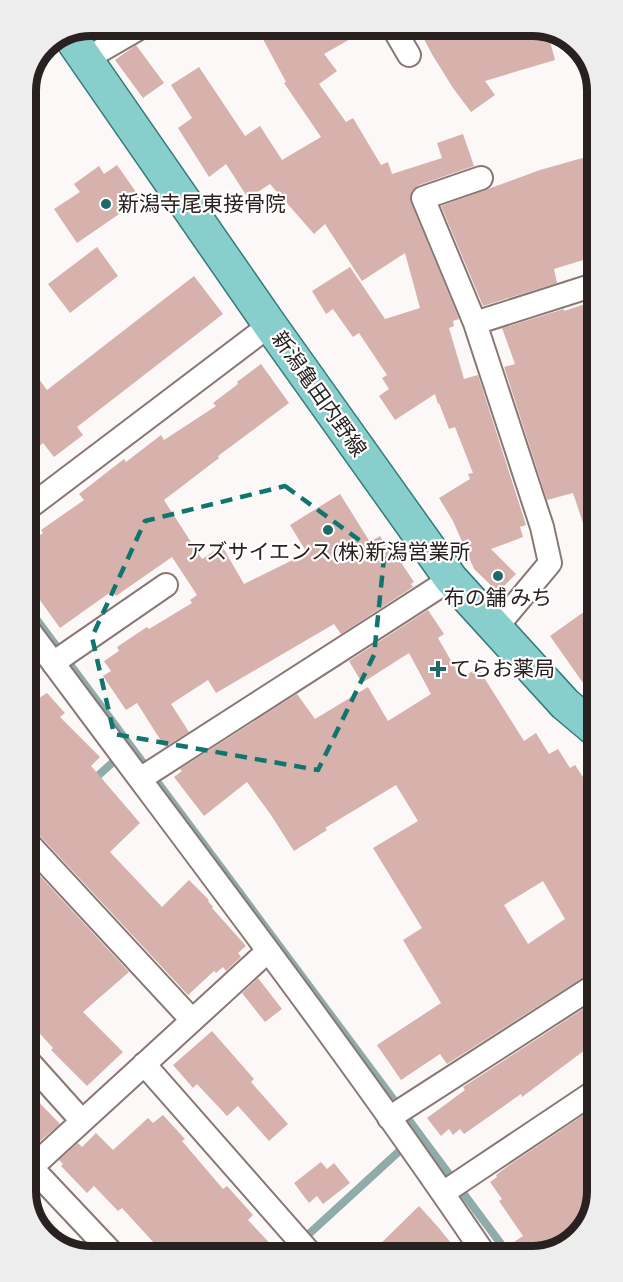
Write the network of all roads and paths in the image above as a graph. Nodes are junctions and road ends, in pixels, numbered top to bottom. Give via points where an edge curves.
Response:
1 (112, 36) edge
2 (398, 36) edge
3 (77, 47) edge
4 (409, 55) dead end
5 (481, 178) dead end
6 (587, 287) edge
7 (475, 323) junction
8 (270, 325) junction
9 (36, 502) edge
10 (451, 579) junction
11 (166, 585) dead end
12 (495, 629) junction
13 (36, 640) edge
14 (53, 663) junction
15 (587, 722) edge
16 (140, 778) junction
17 (36, 852) edge
18 (268, 951) junction
19 (587, 990) edge
20 (192, 1020) junction
21 (144, 1064) junction
22 (36, 1070) edge
23 (587, 1097) edge
24 (390, 1118) junction
25 (82, 1121) junction
26 (36, 1163) edge
27 (36, 1173) edge
28 (443, 1193) junction
29 (105, 1246) edge
30 (304, 1246) edge
31 (479, 1246) edge

1 - 3 street
2 - 4 street
3 - 8 main road, 新潟亀田内野線
5 - 7 street via 423,198
6 - 7 street
7 - 12 street via 542,527 550,563
8 - 9 street
8 - 10 main road, 新潟亀田内野線
10 - 12 main road, 新潟亀田内野線
10 - 16 street
11 - 14 street
12 - 15 main road, 新潟亀田内野線
13 - 14 street
14 - 16 street
16 - 18 street
17 - 20 street
18 - 20 street
18 - 24 street
19 - 24 street
20 - 21 street
21 - 25 street
21 - 30 street
22 - 25 street
23 - 28 street
24 - 28 street
25 - 26 street
27 - 29 street
28 - 31 street

